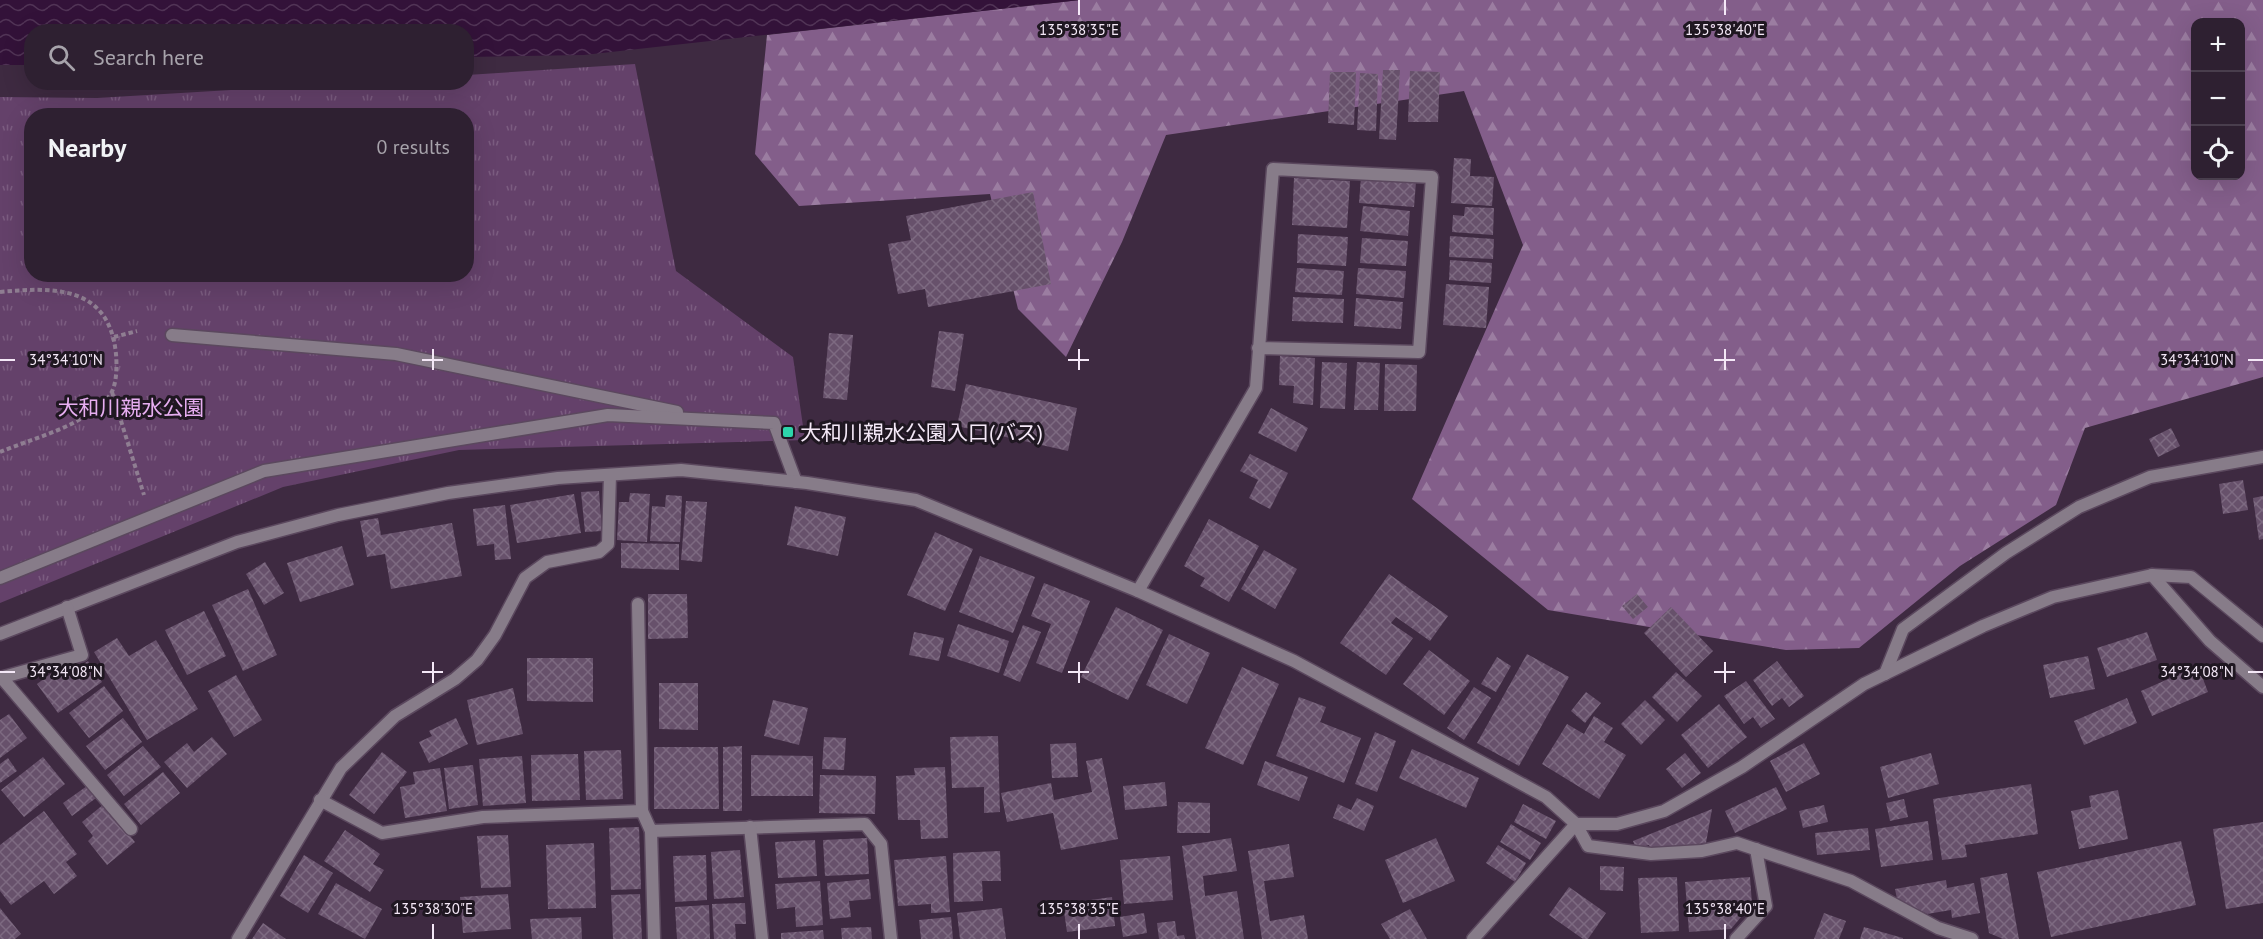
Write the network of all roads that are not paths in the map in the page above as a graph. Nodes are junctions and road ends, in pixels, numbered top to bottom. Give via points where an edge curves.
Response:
1 (172, 335) dead end
2 (1258, 348) junction
3 (713, 420) junction
4 (2263, 457) edge
5 (610, 475) junction
6 (796, 482) junction
7 (2152, 575) junction
8 (0, 578) edge
9 (1138, 591) junction
10 (638, 604) dead end
11 (67, 607) junction
12 (0, 634) edge
13 (2263, 636) edge
14 (1885, 674) junction
15 (1, 678) edge
16 (2263, 687) edge
17 (320, 800) junction
18 (642, 811) junction
19 (1576, 824) junction
20 (750, 827) junction
21 (131, 829) dead end
22 (651, 831) junction
23 (1756, 849) junction
24 (238, 939) edge
25 (654, 939) edge
26 (762, 939) edge
27 (891, 939) edge
28 (1473, 939) edge
29 (1736, 939) edge
30 (1972, 939) edge

1 - 3 street via 396,354
2 - 2 street via 1419,352 1432,177 1273,169
2 - 9 street via 1256,388
3 - 6 street via 774,423
3 - 8 street via 608,415 264,471
4 - 14 street via 2150,477 2079,507 2006,553 1903,629
5 - 6 street via 681,470
5 - 11 street via 448,493 338,515 237,542
5 - 17 street via 608,544 599,552 547,562 525,578 477,660 395,716 341,768
6 - 9 street via 916,500
7 - 13 street via 2191,577
7 - 14 street via 2053,597
7 - 16 street via 2210,641
9 - 19 street via 1294,661 1546,797
10 - 18 street
11 - 12 street
11 - 15 street via 82,655
14 - 19 street via 1864,684 1742,767 1664,811 1617,824
15 - 21 street
17 - 18 street via 382,833 483,817
17 - 24 street
18 - 22 street
19 - 23 street via 1588,846 1651,854 1702,851 1737,843
19 - 28 street
20 - 22 street
20 - 26 street
20 - 27 street via 865,824 881,843
22 - 25 street
23 - 29 street via 1766,906
23 - 30 street via 1851,881 1938,928

